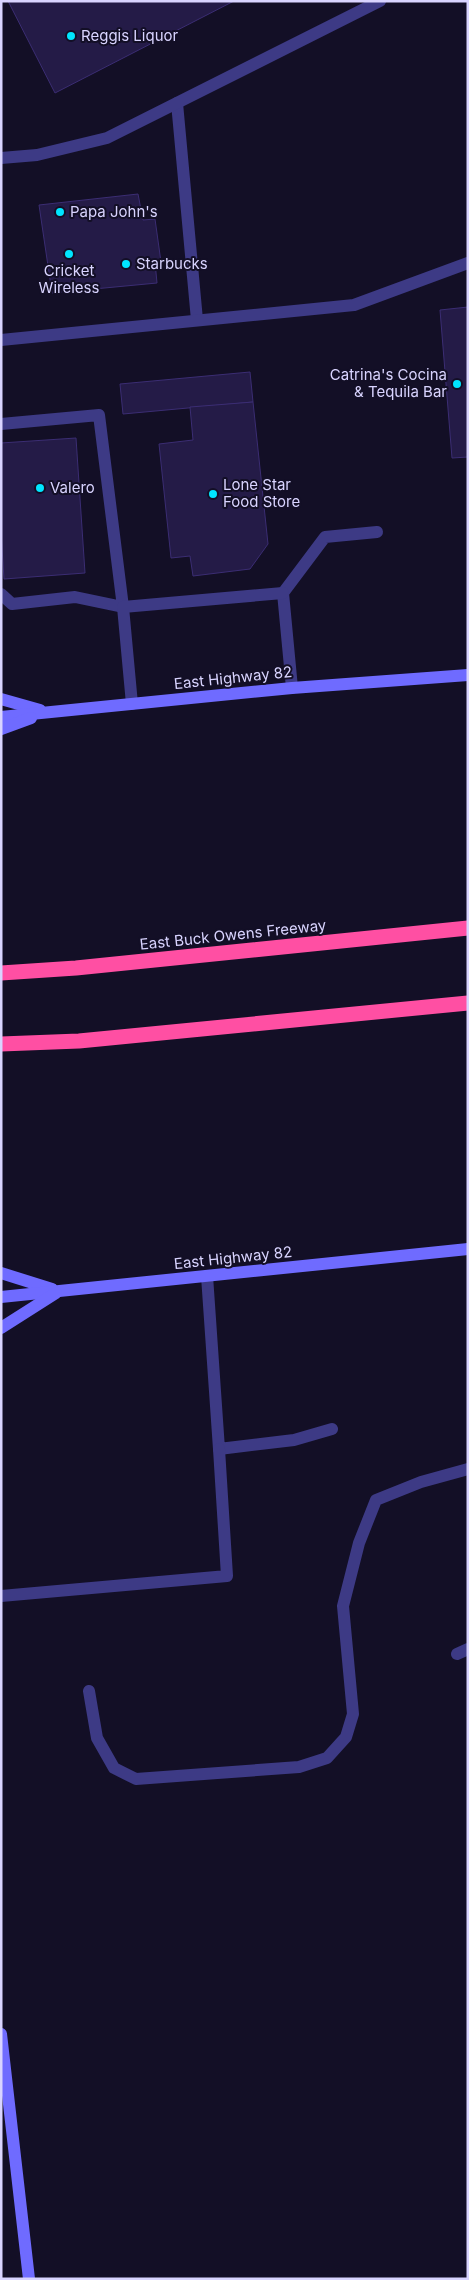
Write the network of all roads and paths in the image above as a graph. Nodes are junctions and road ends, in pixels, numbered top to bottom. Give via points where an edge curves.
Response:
1 (380, 1) edge
2 (177, 103) junction
3 (1, 158) edge
4 (468, 263) edge
5 (197, 320) junction
6 (1, 340) edge
7 (1, 424) edge
8 (377, 532) dead end
9 (283, 593) junction
10 (1, 594) edge
11 (122, 608) junction
12 (468, 675) edge
13 (292, 688) junction
14 (1, 699) edge
15 (132, 704) junction
16 (47, 712) junction
17 (1, 717) edge
18 (1, 729) edge
19 (468, 928) edge
20 (1, 973) edge
21 (468, 1003) edge
22 (1, 1044) edge
23 (468, 1249) edge
24 (1, 1273) edge
25 (207, 1276) junction
26 (59, 1291) junction
27 (1, 1297) edge
28 (1, 1328) edge
29 (332, 1428) dead end
30 (219, 1449) junction
31 (468, 1469) edge
32 (1, 1596) edge
33 (89, 1691) dead end
34 (1, 2034) edge
35 (29, 2279) edge

1 - 2 lane
2 - 3 lane via 107,138 37,154
2 - 5 lane
4 - 5 lane via 354,305
5 - 6 lane
7 - 11 lane via 100,415
8 - 9 lane via 325,537
9 - 11 lane
9 - 13 lane
10 - 11 lane via 12,604 75,597
11 - 15 lane
12 - 13 main road, East Highway 82
13 - 15 main road, East Highway 82
14 - 16 main road
15 - 16 main road, East Highway 82
16 - 17 main road, East Highway 82
16 - 18 main road
19 - 20 highway, East Buck Owens Freeway
21 - 22 highway via 79,1041
23 - 25 main road, East Highway 82
24 - 26 main road
25 - 26 main road, East Highway 82
25 - 30 lane
26 - 27 main road, East Highway 82
26 - 28 main road
29 - 30 lane via 294,1440
30 - 32 lane via 227,1576
31 - 33 lane via 421,1482 376,1500 359,1542 343,1606 353,1714 346,1737 327,1758 299,1767 136,1779 114,1768 97,1738
34 - 35 main road

